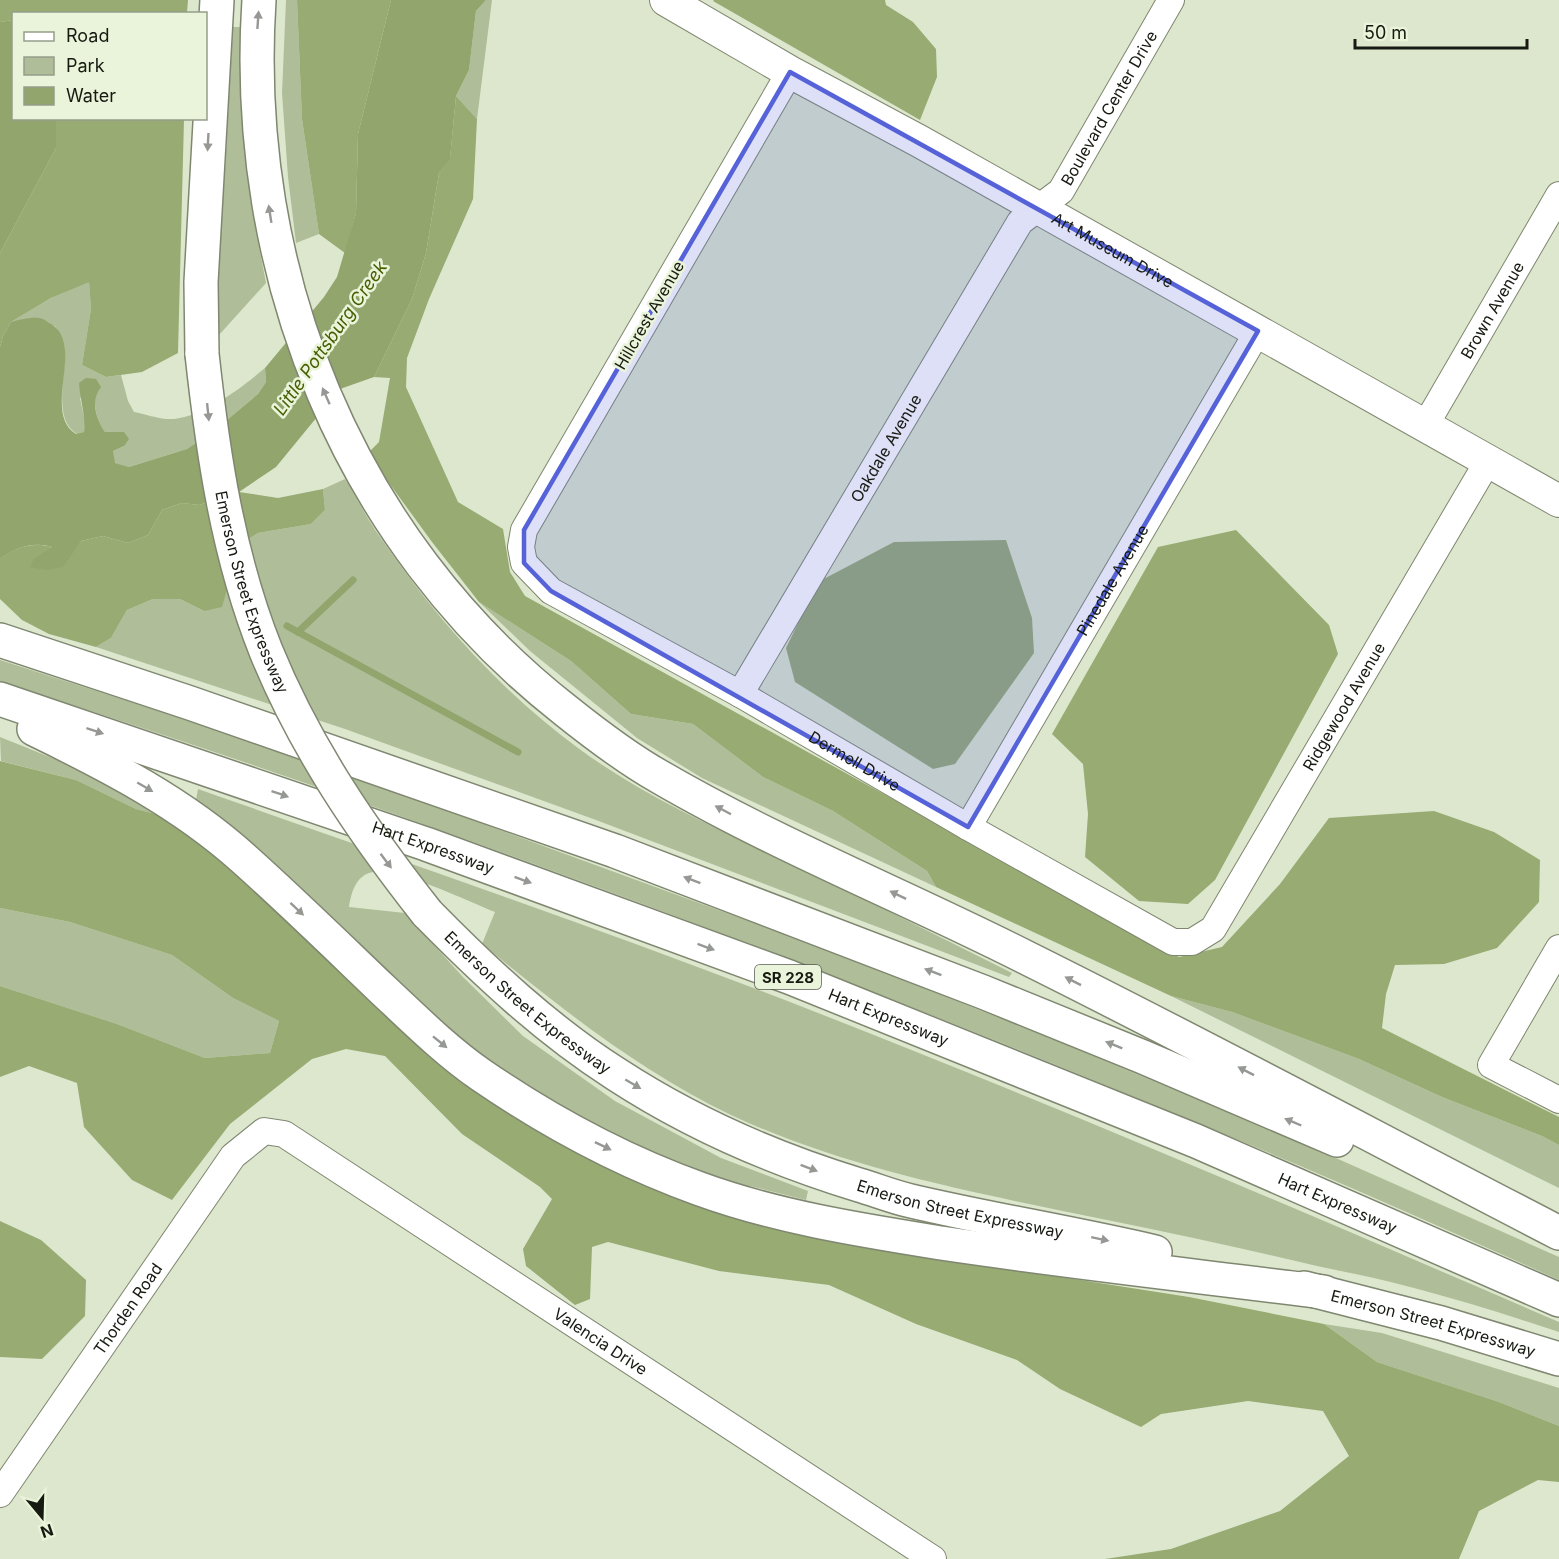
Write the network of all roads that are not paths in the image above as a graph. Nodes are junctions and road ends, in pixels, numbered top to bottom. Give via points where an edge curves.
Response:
1 (217, 0) edge
2 (259, 0) edge
3 (666, 0) edge
4 (1171, 0) edge
5 (790, 72) junction
6 (1559, 195) edge
7 (1039, 209) junction
8 (1258, 331) junction
9 (1425, 426) junction
10 (1488, 461) junction
11 (1559, 501) edge
12 (524, 563) joint
13 (0, 640) edge
14 (740, 694) junction
15 (0, 699) edge
16 (0, 712) edge
17 (968, 827) junction
18 (1192, 942) joint
19 (1559, 948) edge
20 (1559, 1100) edge
21 (264, 1131) joint
22 (1559, 1234) edge
23 (1324, 1292) junction
24 (1559, 1300) edge
25 (1508, 1344) junction
26 (1559, 1359) edge
27 (1559, 1364) edge
28 (0, 1494) edge
29 (933, 1559) edge

1 -> 23 highway, Emerson Street Expressway, bridge via 202,271 202,354 210,432 224,509 244,587 292,709 330,779 427,913 498,981 575,1045 617,1075 741,1142 823,1174 910,1201 1100,1239
22 -> 2 highway via 1024,956 658,776 600,738 508,663 426,570 392,524 350,450 319,380 282,272 272,227 261,146
3 - 5 street, Art Museum Drive
4 - 7 street, Boulevard Center Drive via 1062,191
5 - 7 street, Art Museum Drive
5 - 12 street, Hillcrest Avenue via 525,530 521,547
6 - 9 street, Brown Avenue
7 - 8 street, Art Museum Drive
7 - 14 street, Oakdale Avenue via 1020,222
8 - 9 street, Art Museum Drive
8 - 17 street, Pinedale Avenue
9 - 10 street, Art Museum Drive
10 - 11 street, Art Museum Drive
10 - 18 street, Ridgewood Avenue via 1213,929
12 - 14 street, Dermell Drive via 551,591
22 -> 13 highway via 1143,1057 649,864
14 - 17 street, Dermell Drive
15 -> 24 highway, Hart Expressway / SR 228 via 426,844 789,977 1196,1141
16 -> 23 highway via 158,794 243,857 425,1030 476,1072 538,1112 658,1173 749,1205 887,1234
17 - 18 street, Dermell Drive via 1173,942
19 - 20 street via 1491,1065
21 - 28 street, Thorden Road via 233,1156
21 - 29 street, Valencia Drive via 284,1134
23 - 25 highway, Emerson Street Expressway
25 - 26 highway, Emerson Street Expressway
25 - 27 highway

